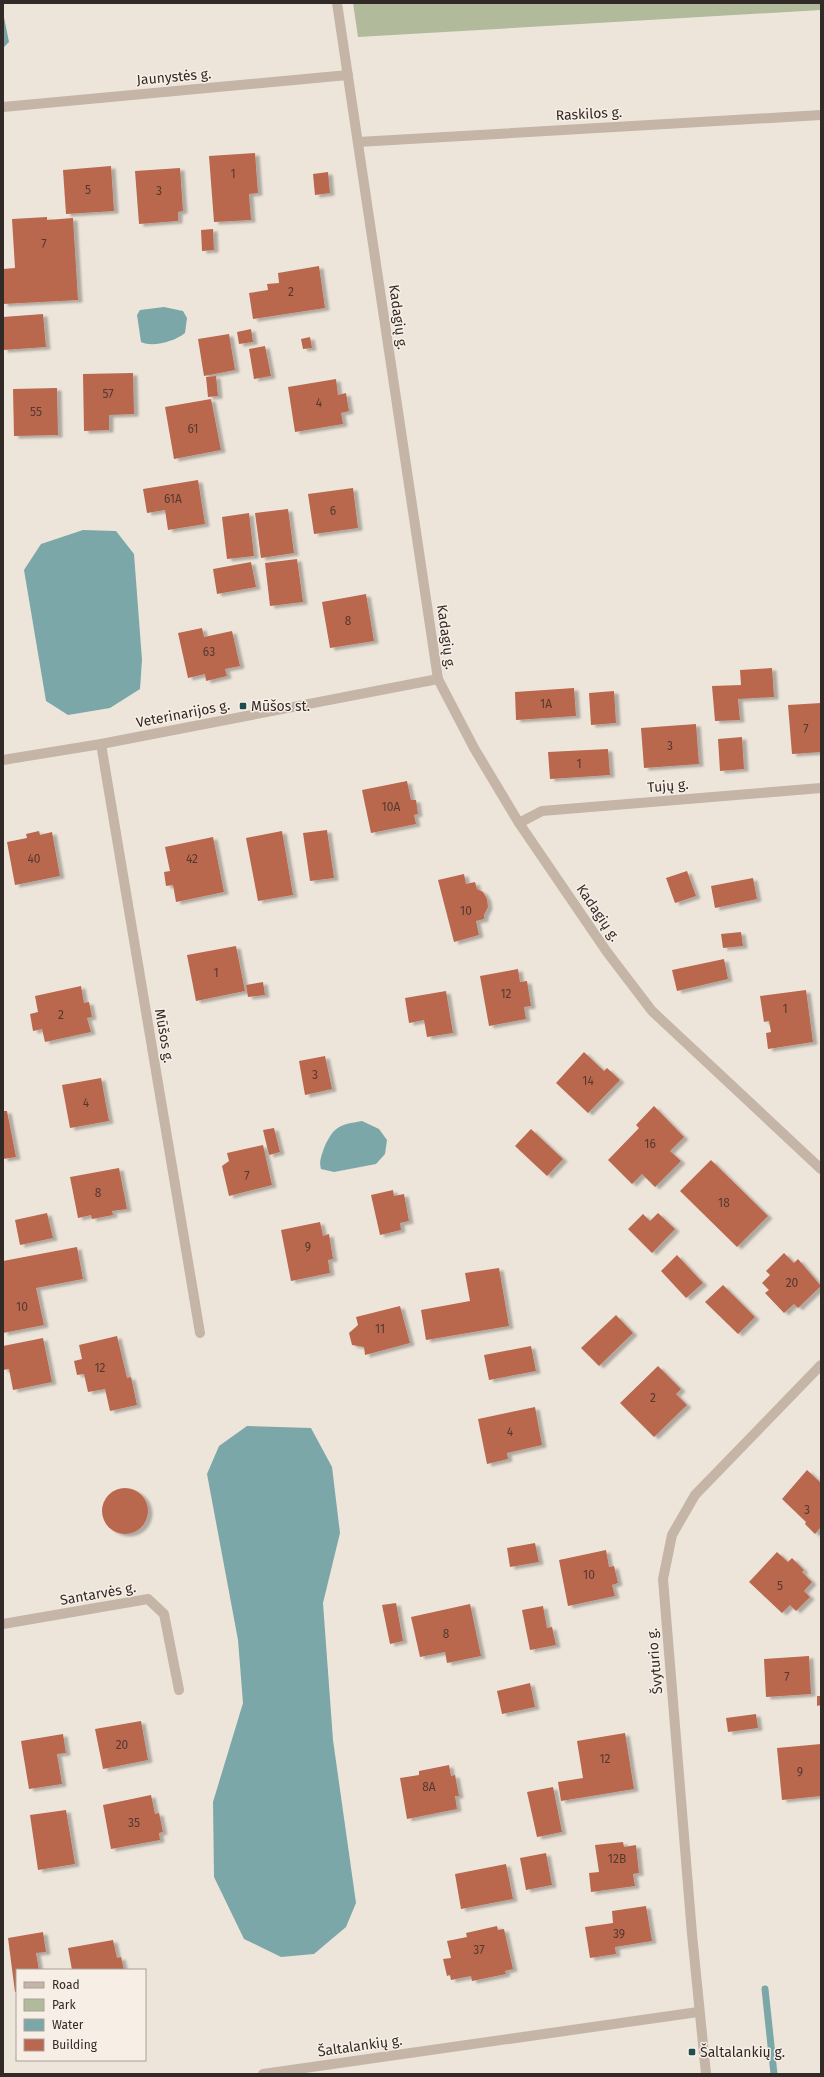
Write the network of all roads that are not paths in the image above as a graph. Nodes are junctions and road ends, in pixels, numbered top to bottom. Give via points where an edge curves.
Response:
1 (337, 3) edge
2 (348, 75) junction
3 (3, 107) edge
4 (821, 115) edge
5 (358, 142) junction
6 (438, 679) junction
7 (101, 744) junction
8 (3, 760) edge
9 (821, 788) edge
10 (519, 823) junction
11 (821, 1169) edge
12 (200, 1333) dead end
13 (821, 1365) edge
14 (3, 1624) edge
15 (179, 1690) dead end
16 (698, 2012) junction
17 (263, 2074) edge
18 (706, 2074) edge

1 - 2 street, Kadagių g.
2 - 3 street, Jaunystės g.
2 - 5 street, Kadagių g.
4 - 5 street, Raskilos g.
5 - 6 street, Kadagių g.
6 - 7 street, Veterinarijos g.
6 - 10 street, Kadagių g. via 474,748
7 - 8 street, Veterinarijos g.
7 - 12 street, Mūšos g.
9 - 10 street, Tujų g. via 542,811
10 - 11 street, Kadagių g. via 607,952 652,1011
13 - 16 street, Švyturio g. via 695,1495 672,1535 663,1579
14 - 15 street, Santarvės g. via 148,1599 164,1614
16 - 17 street, Šaltalankių g.
16 - 18 street, Švyturio g.

